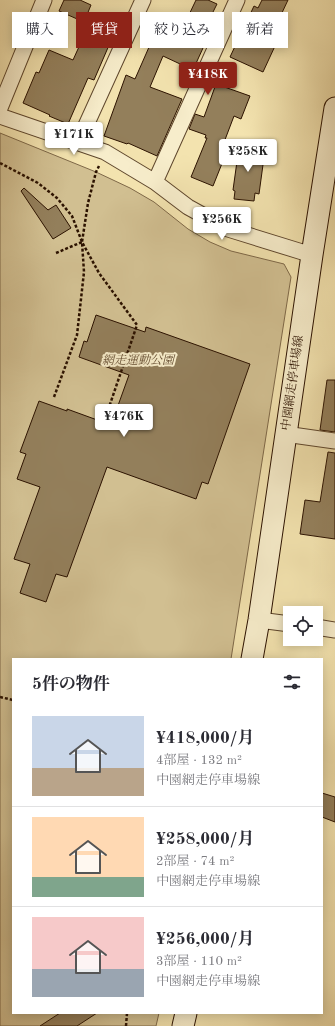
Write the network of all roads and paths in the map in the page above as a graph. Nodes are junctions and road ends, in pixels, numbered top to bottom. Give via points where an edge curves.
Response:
1 (44, 0) edge
2 (143, 0) edge
3 (237, 0) edge
4 (0, 108) edge
5 (335, 108) edge
6 (0, 116) edge
7 (78, 144) junction
8 (105, 152) junction
9 (0, 163) edge
10 (155, 182) junction
11 (82, 242) junction
12 (56, 253) dead end
13 (312, 255) junction
14 (54, 397) dead end
15 (106, 416) dead end
16 (285, 434) junction
17 (335, 441) edge
18 (259, 620) junction
19 (283, 623) edge
20 (323, 628) edge
21 (335, 630) edge
22 (252, 658) edge
23 (0, 698) edge
24 (12, 700) edge
25 (127, 1014) edge
26 (186, 1014) edge
27 (126, 1026) edge
28 (183, 1026) edge

1 - 4 street
2 - 7 street
3 - 10 street
5 - 13 main road, 中園網走停車場線
6 - 7 street
7 - 8 street
8 - 10 street
8 - 11 path via 96,172 88,203
9 - 11 path via 38,183 56,198 72,216
10 - 13 street via 188,207 228,229
11 - 12 path
11 - 14 path via 84,272 77,335
11 - 15 path via 137,325
13 - 16 main road, 中園網走停車場線
16 - 17 street
16 - 18 main road, 中園網走停車場線
18 - 19 street
18 - 22 main road, 中園網走停車場線
20 - 21 street
23 - 24 path
25 - 27 path
26 - 28 main road

